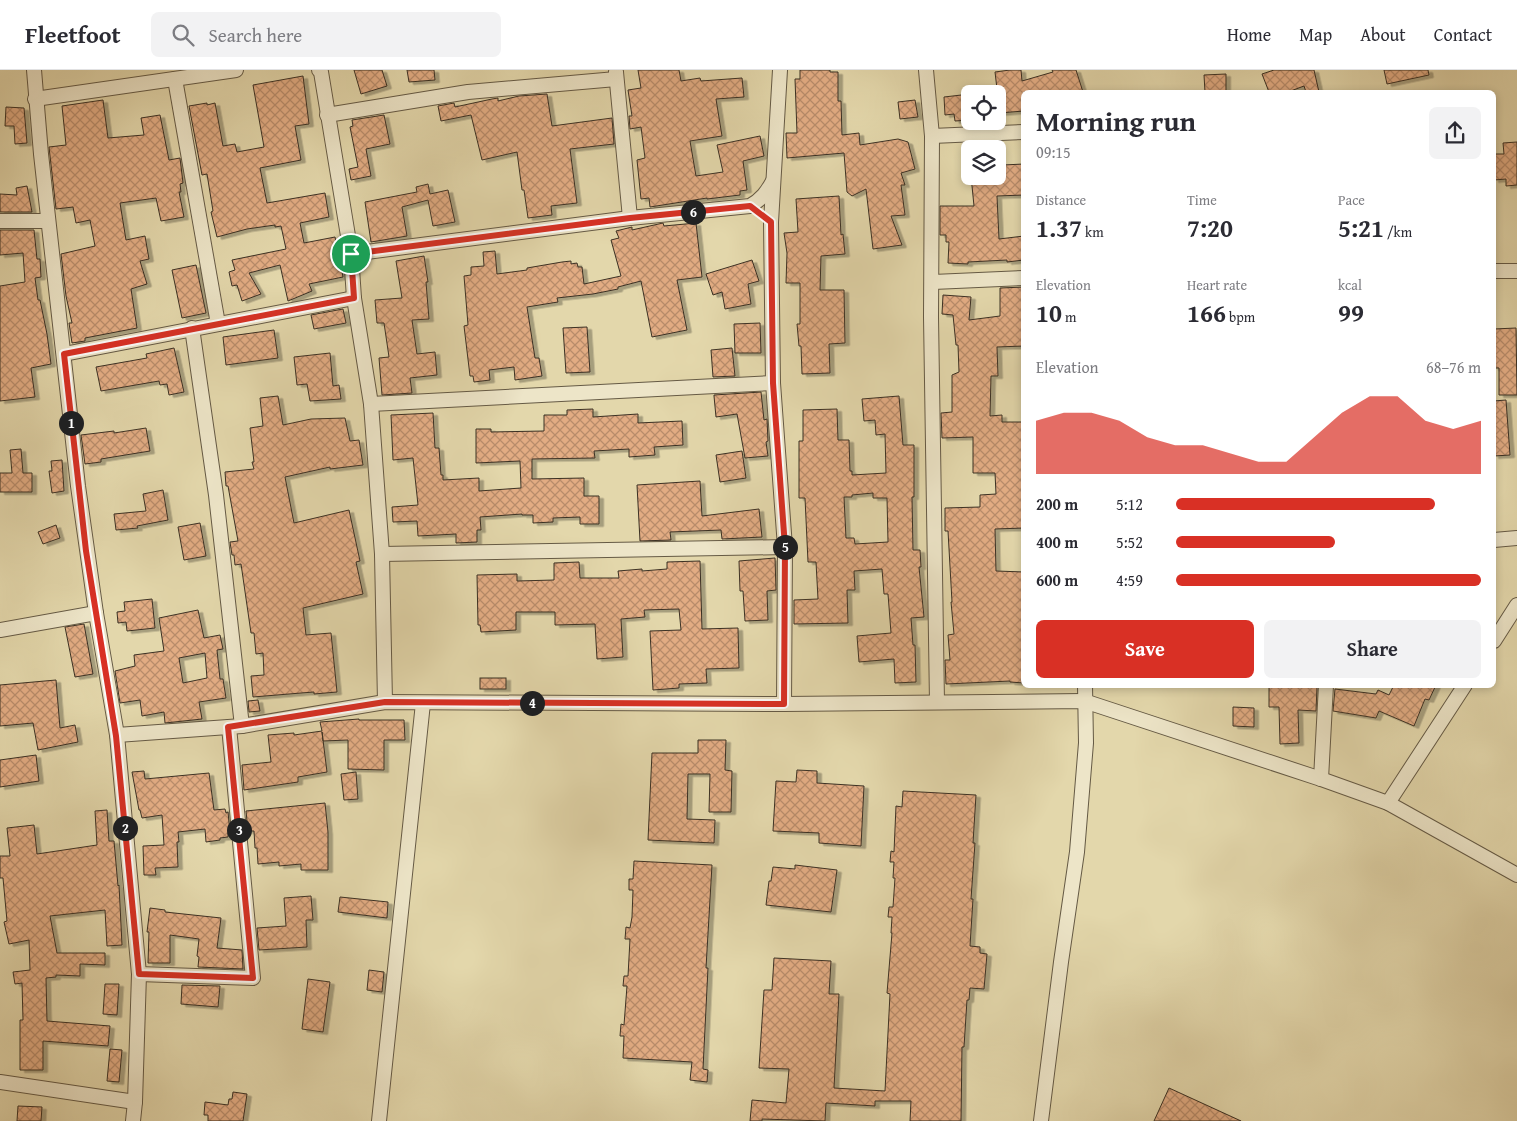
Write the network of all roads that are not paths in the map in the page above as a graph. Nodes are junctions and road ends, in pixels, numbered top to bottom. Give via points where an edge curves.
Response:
1 (34, 70) edge
2 (236, 70) edge
3 (318, 70) edge
4 (780, 70) edge
5 (926, 70) edge
6 (616, 75) edge
7 (175, 79) junction
8 (36, 100) junction
9 (327, 115) junction
10 (1021, 132) edge
11 (932, 136) junction
12 (775, 177) junction
13 (750, 206) junction
14 (630, 218) junction
15 (0, 221) edge
16 (48, 221) junction
17 (771, 222) junction
18 (351, 254) junction
19 (1517, 271) edge
20 (1496, 272) edge
21 (1021, 278) edge
22 (933, 282) junction
23 (354, 298) junction
24 (218, 324) junction
25 (192, 328) junction
26 (64, 354) junction
27 (773, 383) junction
28 (370, 404) junction
29 (1517, 538) edge
30 (1496, 540) edge
31 (785, 547) junction
32 (382, 554) junction
33 (1517, 605) edge
34 (96, 613) junction
35 (0, 630) edge
36 (1496, 638) edge
37 (1085, 688) edge
38 (1326, 688) edge
39 (1463, 688) edge
40 (1084, 701) junction
41 (385, 702) junction
42 (937, 702) junction
43 (423, 703) junction
44 (784, 704) junction
45 (235, 727) junction
46 (116, 736) junction
47 (1321, 779) junction
48 (1388, 803) junction
49 (1517, 875) edge
50 (139, 974) junction
51 (0, 1077) edge
52 (0, 1082) edge
53 (135, 1102) junction
54 (133, 1121) edge
55 (379, 1121) edge
56 (1041, 1121) edge

1 - 8 street
2 - 7 street
3 - 9 street
4 - 12 street
5 - 11 street
6 - 9 street via 468,92
6 - 14 street
7 - 8 street
7 - 24 street
8 - 16 street
9 - 18 street
10 - 11 street
11 - 22 street
12 - 13 street via 767,192
12 - 17 street
13 - 14 street
13 - 17 street
14 - 18 street
15 - 16 street
16 - 26 street
17 - 27 street
18 - 23 street
19 - 20 street
21 - 22 street
22 - 42 street
23 - 24 street
23 - 28 street
24 - 25 street
25 - 26 street
25 - 45 street via 216,496
26 - 34 street
27 - 28 street
27 - 31 street
28 - 32 street
29 - 30 street
31 - 32 street
31 - 44 street
32 - 41 street
33 - 36 street
34 - 35 street
34 - 46 street
37 - 40 street
38 - 47 street
39 - 48 street
40 - 42 street
40 - 47 street
40 - 56 street via 1086,743 1077,852
41 - 43 street
41 - 45 street
42 - 44 street
43 - 44 street
43 - 55 street
45 - 46 street
45 - 50 street via 253,978
46 - 50 street
47 - 48 street
48 - 49 street
50 - 53 street
51 - 52 street
52 - 53 street
53 - 54 street

